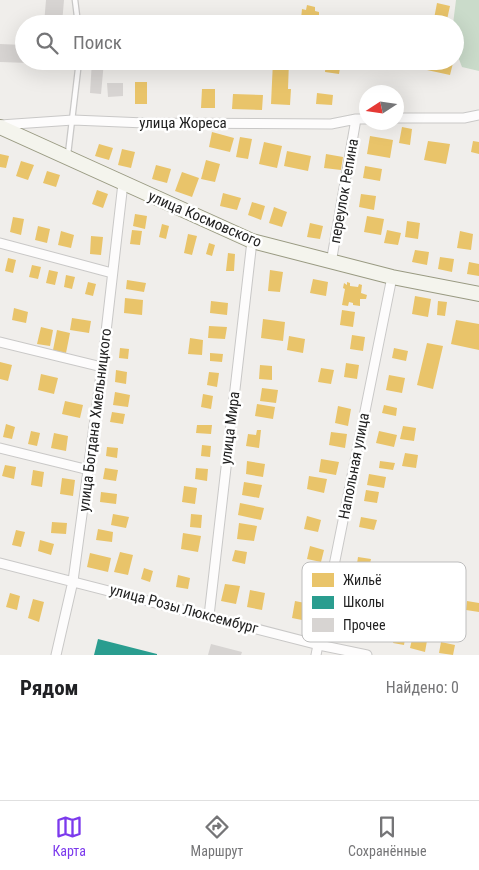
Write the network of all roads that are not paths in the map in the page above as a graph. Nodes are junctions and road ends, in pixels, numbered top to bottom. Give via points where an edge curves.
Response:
1 (75, 0) edge
2 (77, 15) edge
3 (78, 70) edge
4 (479, 115) edge
5 (404, 118) edge
6 (356, 119) junction
7 (359, 119) edge
8 (73, 120) junction
9 (0, 126) edge
10 (68, 158) junction
11 (124, 183) junction
12 (252, 241) junction
13 (0, 243) edge
14 (331, 263) junction
15 (112, 273) junction
16 (392, 277) junction
17 (479, 294) edge
18 (0, 342) edge
19 (102, 367) junction
20 (0, 448) edge
21 (89, 470) junction
22 (335, 562) edge
23 (0, 563) edge
24 (73, 581) junction
25 (209, 616) junction
26 (302, 641) edge
27 (308, 642) edge
28 (320, 642) edge
29 (319, 645) junction
30 (56, 655) edge
31 (316, 655) edge
32 (368, 655) edge

1 - 2 lane
3 - 8 lane
4 - 5 street
6 - 7 street, улица Жореса
6 - 8 street, улица Жореса via 331,124
6 - 14 street, переулок Репина
8 - 9 street, улица Жореса
8 - 10 lane
9 - 10 main road, улица Космовского
10 - 11 main road, улица Космовского
11 - 12 main road, улица Космовского
11 - 15 street, улица Богдана Хмельницкого
12 - 14 main road, улица Космовского
12 - 25 street, улица Мира
13 - 15 street
14 - 16 main road, улица Космовского
15 - 19 street, улица Богдана Хмельницкого
16 - 17 main road, улица Космовского
16 - 22 street, Напольная улица
18 - 19 street
19 - 21 street, улица Богдана Хмельницкого
20 - 21 street
21 - 24 street, улица Богдана Хмельницкого
23 - 24 street, улица Розы Люксембург
24 - 25 street, улица Розы Люксембург
24 - 30 street, улица Богдана Хмельницкого
25 - 26 street, улица Розы Люксембург
27 - 29 street, улица Розы Люксембург
28 - 29 street, Напольная улица
29 - 31 street, Напольная улица
29 - 32 street, улица Розы Люксембург

